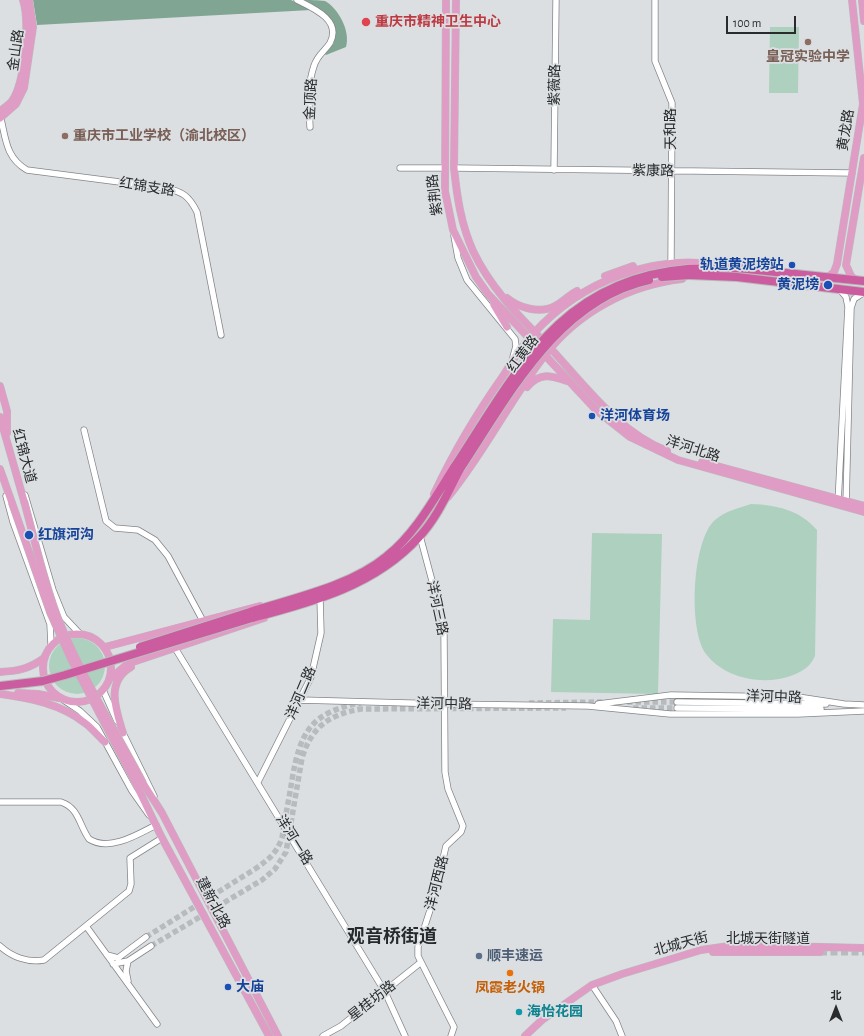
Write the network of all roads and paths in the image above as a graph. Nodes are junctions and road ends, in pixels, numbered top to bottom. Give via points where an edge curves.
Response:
1 (23, 0) edge
2 (29, 0) edge
3 (297, 0) edge
4 (446, 0) edge
5 (456, 0) edge
6 (556, 0) edge
7 (655, 0) edge
8 (852, 0) edge
9 (862, 0) edge
10 (864, 21) edge
11 (0, 116) edge
12 (310, 127) dead end
13 (864, 163) edge
14 (400, 168) dead end
15 (445, 168) junction
16 (454, 168) junction
17 (554, 170) junction
18 (671, 171) junction
19 (852, 173) junction
20 (862, 180) edge
21 (453, 230) junction
22 (671, 262) junction
23 (661, 264) junction
24 (837, 264) junction
25 (846, 265) junction
26 (737, 268) junction
27 (688, 272) junction
28 (828, 277) junction
29 (737, 278) junction
30 (860, 281) edge
31 (495, 289) junction
32 (840, 290) junction
33 (864, 292) edge
34 (488, 294) junction
35 (506, 327) junction
36 (221, 335) dead end
37 (531, 336) junction
38 (550, 348) junction
39 (545, 355) junction
40 (511, 364) junction
41 (571, 383) junction
42 (0, 386) edge
43 (0, 417) edge
44 (501, 420) junction
45 (84, 430) dead end
46 (7, 443) junction
47 (457, 468) junction
48 (0, 470) edge
49 (15, 472) junction
50 (838, 502) junction
51 (846, 504) junction
52 (864, 506) edge
53 (427, 508) junction
54 (438, 510) junction
55 (864, 512) edge
56 (420, 536) junction
57 (320, 598) junction
58 (287, 605) junction
59 (251, 615) junction
60 (203, 621) junction
61 (80, 634) junction
62 (51, 644) junction
63 (105, 647) junction
64 (175, 648) junction
65 (157, 654) junction
66 (44, 658) junction
67 (0, 672) edge
68 (0, 680) edge
69 (110, 680) junction
70 (103, 690) junction
71 (0, 691) edge
72 (62, 699) junction
73 (300, 700) junction
74 (445, 704) junction
75 (677, 705) tunnel mouth
76 (864, 705) edge
77 (588, 706) junction
78 (845, 707) junction
79 (864, 710) edge
80 (123, 733) junction
81 (105, 742) junction
82 (135, 782) joint
83 (258, 782) junction
84 (143, 783) joint
85 (1, 802) edge
86 (162, 813) junction
87 (154, 823) junction
88 (162, 838) junction
89 (86, 926) junction
90 (146, 937) tunnel mouth
91 (0, 946) edge
92 (151, 946) tunnel mouth
93 (864, 948) edge
94 (820, 952) tunnel mouth
95 (691, 954) junction
96 (106, 955) junction
97 (128, 961) junction
98 (420, 963) junction
99 (113, 964) junction
100 (592, 985) junction
101 (130, 987) junction
102 (385, 992) junction
103 (157, 1024) dead end
104 (269, 1036) edge
105 (278, 1036) edge
106 (323, 1036) edge
107 (405, 1036) edge
108 (451, 1036) edge
109 (525, 1036) edge
110 (622, 1036) edge

1 - 11 main road, 金山路 via 28,26 19,86 12,101
2 - 11 main road, 金山路 via 33,27 24,88 16,104
3 - 12 street, 金顶路 via 323,14 330,22 333,32 329,44 314,64 310,80
4 - 15 main road, 紫荆路
5 - 16 main road, 紫荆路
6 - 17 street, 紫薇路
7 - 18 street, 天和路 via 655,61 672,103
8 - 19 main road, 黄龙路 via 863,104
9 - 10 main road
11 - 36 street, 红锦支路 via 11,157 27,170 166,188 179,191 191,200 197,212
13 - 20 main road, 黄龙路
14 - 15 street
15 - 21 main road, 紫荆路 via 445,191
16 - 17 street, 紫康路
16 - 31 main road, 紫荆路 via 463,227 473,251
17 - 18 street, 紫康路
18 - 19 street, 紫康路
18 - 22 street, 天和路
19 - 24 main road, 黄龙路
20 - 25 main road, 黄龙路
21 - 34 main road, 紫荆路 via 476,277
21 - 35 street via 458,258 467,280
22 - 23 main road
22 - 26 main road via 705,262
23 - 31 main road via 634,266 617,272 597,280 547,309 518,306
23 - 37 main road via 599,283 576,297
24 - 25 main road via 841,269
24 - 28 main road via 834,272
25 - 30 main road via 851,276
26 - 27 highway, 红黄路
26 - 28 highway, 红黄路
27 - 29 highway, 红黄路
27 - 47 highway, 红黄路, bridge via 625,288 605,297 568,323 549,341 531,364
28 - 30 highway, 红黄路
29 - 32 highway, 红黄路
29 - 38 main road via 671,280 628,292 590,313
31 - 37 main road, 紫荆路
32 - 33 highway, 红黄路
32 - 50 street via 846,297 848,307
33 - 51 street via 856,296 851,308
34 - 35 main road
34 - 37 main road, 紫荆路
35 - 40 street via 515,339 516,346
37 - 38 main road, 紫荆路
37 - 39 main road, 紫荆路
37 - 40 main road
38 - 39 main road
38 - 50 main road, 洋河北路 via 612,414 633,431 664,450
39 - 41 main road, 洋河北路
39 - 44 main road
40 - 53 main road via 461,442
41 - 44 main road via 551,376 537,378
41 - 50 main road, 洋河北路 via 614,425 630,437 663,454
42 - 46 main road via 7,411
43 - 46 main road, 红锦大道
44 - 54 main road via 466,476
45 - 60 street via 106,521 115,528 138,530 155,540 168,556
46 - 49 main road, 红锦大道
47 - 53 highway, 红黄路
47 - 54 highway, 红黄路
48 - 62 street via 13,522 50,624
48 - 82 main road, 红锦大道, bridge via 50,612 71,659
49 - 61 street via 29,503 64,617
49 - 84 main road, 红锦大道, bridge via 59,621
50 - 51 main road, 洋河北路
51 - 52 main road, 洋河北路
51 - 55 main road, 洋河北路
53 - 58 highway, 红黄路 via 407,537 387,556 343,581
54 - 56 highway, 红黄路
56 - 57 highway, 红黄路 via 390,565 346,589
56 - 74 street, 洋河三路 via 443,625
57 - 58 highway, 红黄路
57 - 73 street, 洋河二路 via 320,633 311,677
58 - 59 highway
58 - 60 main road via 247,608
58 - 64 main road
59 - 68 highway, bridge via 64,670 15,680
59 - 71 highway, bridge via 65,675
60 - 63 main road
61 - 62 main road via 72,633
61 - 63 main road via 97,639
62 - 66 main road
63 - 69 main road via 112,664
64 - 65 main road
64 - 83 street, 洋河一路
65 - 69 main road via 124,666
65 - 80 main road via 125,671 119,677 114,696
66 - 67 main road via 32,667
66 - 72 main road via 43,677 49,688
69 - 70 main road
70 - 72 main road via 94,698 83,702
70 - 80 street
71 - 72 main road
71 - 81 main road via 68,712 85,723
72 - 81 street via 80,711 96,727
73 - 74 street, 洋河中路
73 - 83 street, 洋河二路
74 - 77 street, 洋河中路
74 - 98 street, 洋河西路 via 446,780 463,826 446,846 418,947
75 - 78 street
76 - 78 street, 洋河中路
77 - 78 street, 洋河中路 via 670,714 798,714
77 - 78 street, 洋河中路 via 671,695 798,697
78 - 79 street, 洋河中路
80 - 86 street
81 - 87 street via 132,791
82 - 87 main road, 建新北路
83 - 102 street, 洋河一路
84 - 86 main road, 建新北路
85 - 87 street via 68,804 75,811 89,840 97,843 129,840
86 - 105 main road, 建新北路
87 - 88 main road, 建新北路
88 - 89 street via 132,856 129,864 129,891
88 - 104 main road, 建新北路
89 - 91 street via 44,960 18,958 8,954
89 - 96 street
90 - 96 street via 118,958
92 - 97 street
93 - 95 main road, 北城天街 via 736,945
94 - 95 main road, 北城天街隧道 via 729,951
95 - 100 main road, 北城天街
96 - 99 street
97 - 99 street
97 - 101 street via 126,974
98 - 102 street, 星桂坊路
98 - 108 street, 洋河西路 via 454,1026
99 - 101 street
100 - 109 main road, 北城天街
100 - 110 street via 616,1021
101 - 103 street
102 - 106 street, 星桂坊路 via 341,1026
102 - 107 street, 洋河一路

